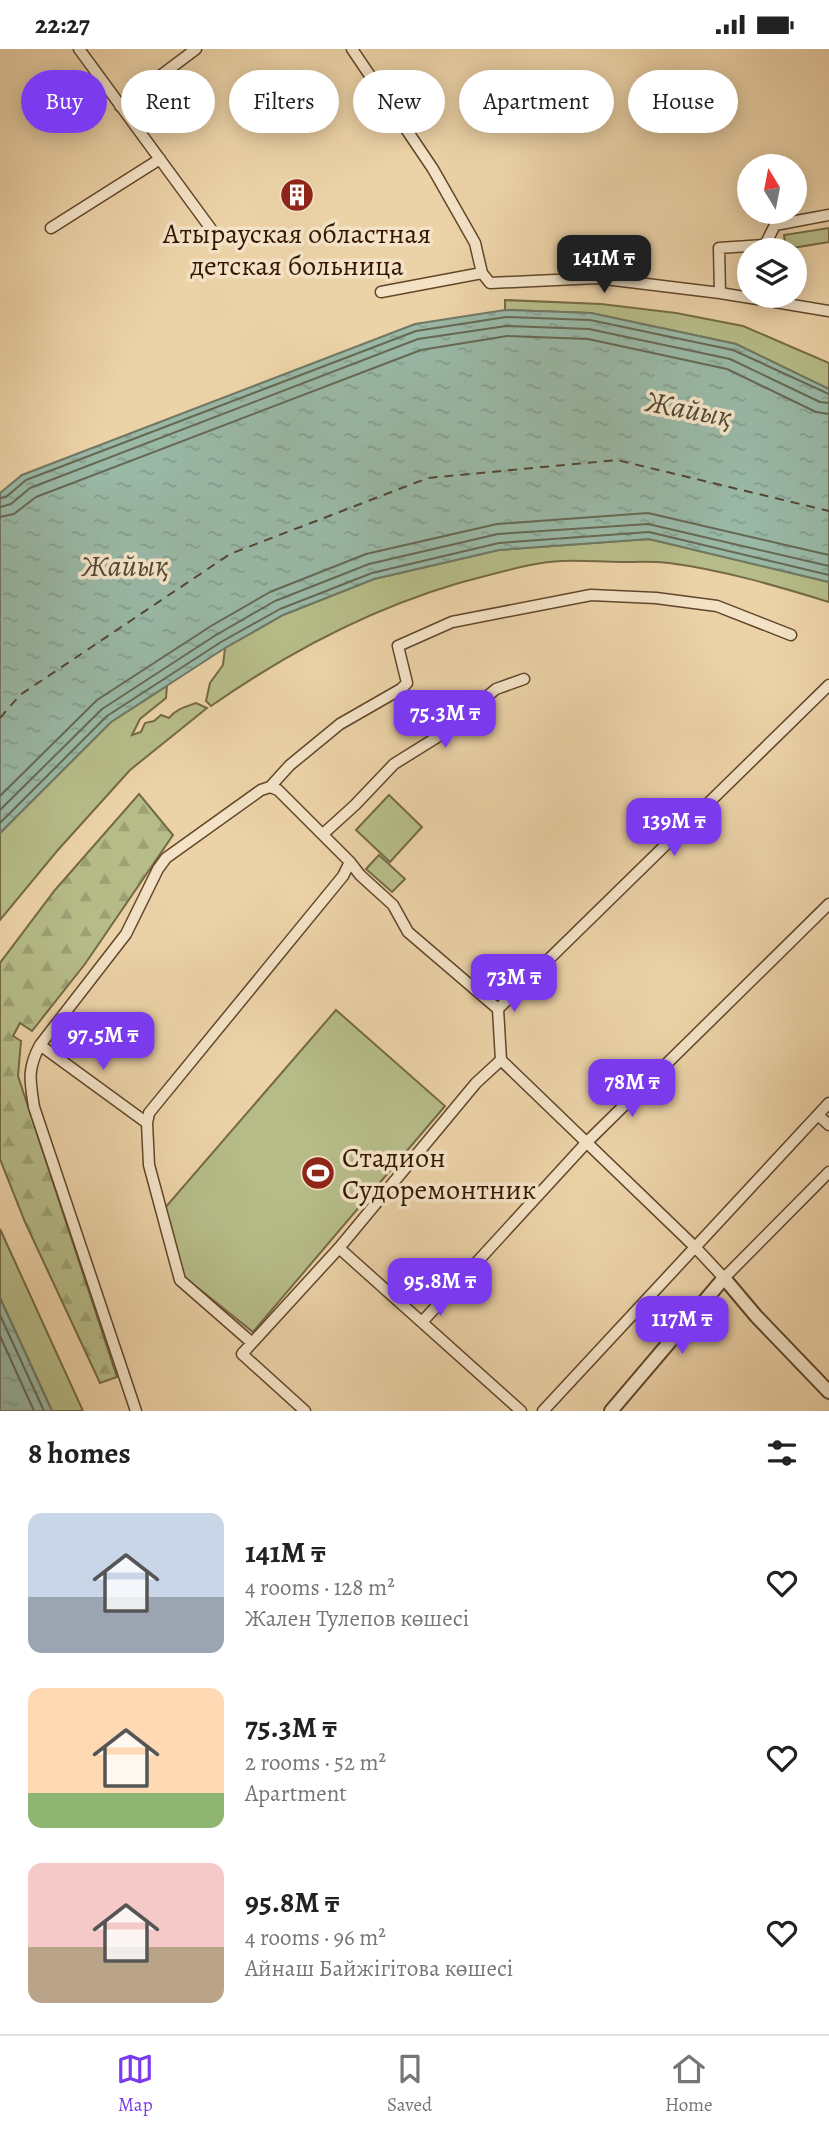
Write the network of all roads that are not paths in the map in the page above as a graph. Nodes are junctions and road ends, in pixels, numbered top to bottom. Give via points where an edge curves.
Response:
1 (79, 49) edge
2 (196, 49) edge
3 (352, 49) edge
4 (168, 70) edge
5 (121, 106) edge
6 (141, 133) edge
7 (160, 159) junction
8 (829, 215) edge
9 (51, 228) dead end
10 (214, 233) dead end
11 (482, 273) junction
12 (381, 292) dead end
13 (720, 293) junction
14 (829, 311) edge
15 (791, 635) dead end
16 (524, 679) dead end
17 (829, 685) edge
18 (270, 787) junction
19 (323, 834) junction
20 (351, 862) junction
21 (829, 904) edge
22 (498, 1009) junction
23 (40, 1045) junction
24 (501, 1060) junction
25 (829, 1103) edge
26 (818, 1115) junction
27 (147, 1123) junction
28 (829, 1125) edge
29 (587, 1142) junction
30 (829, 1172) edge
31 (695, 1247) junction
32 (339, 1248) junction
33 (724, 1278) junction
34 (422, 1322) junction
35 (251, 1342) junction
36 (829, 1392) edge
37 (136, 1411) edge
38 (305, 1411) edge
39 (521, 1411) edge
40 (543, 1411) edge
41 (611, 1411) edge

1 - 5 street
2 - 4 street
3 - 11 street via 433,169 475,243
6 - 7 street
7 - 9 street
7 - 10 street
8 - 13 street via 775,225 765,245 719,249
11 - 12 street
11 - 13 street via 490,283 597,278
13 - 14 street
15 - 18 street via 717,606 610,594 452,622 398,646 407,683 340,724
16 - 19 street via 496,689 439,736 394,764
17 - 22 street
18 - 19 street
18 - 23 street via 166,858 127,934
19 - 20 street
20 - 22 street via 393,905 408,932
20 - 27 street via 149,1113
21 - 29 street
22 - 24 street
23 - 27 street
23 - 37 street via 29,1077 34,1107
24 - 29 street
24 - 32 street
25 - 26 street
26 - 28 street
26 - 31 street
27 - 35 street via 149,1165 180,1280
29 - 31 street
29 - 34 street
30 - 33 street
31 - 33 street
31 - 40 street
32 - 34 street
32 - 35 street
33 - 36 street
33 - 41 street
34 - 39 street
35 - 38 street via 242,1354

